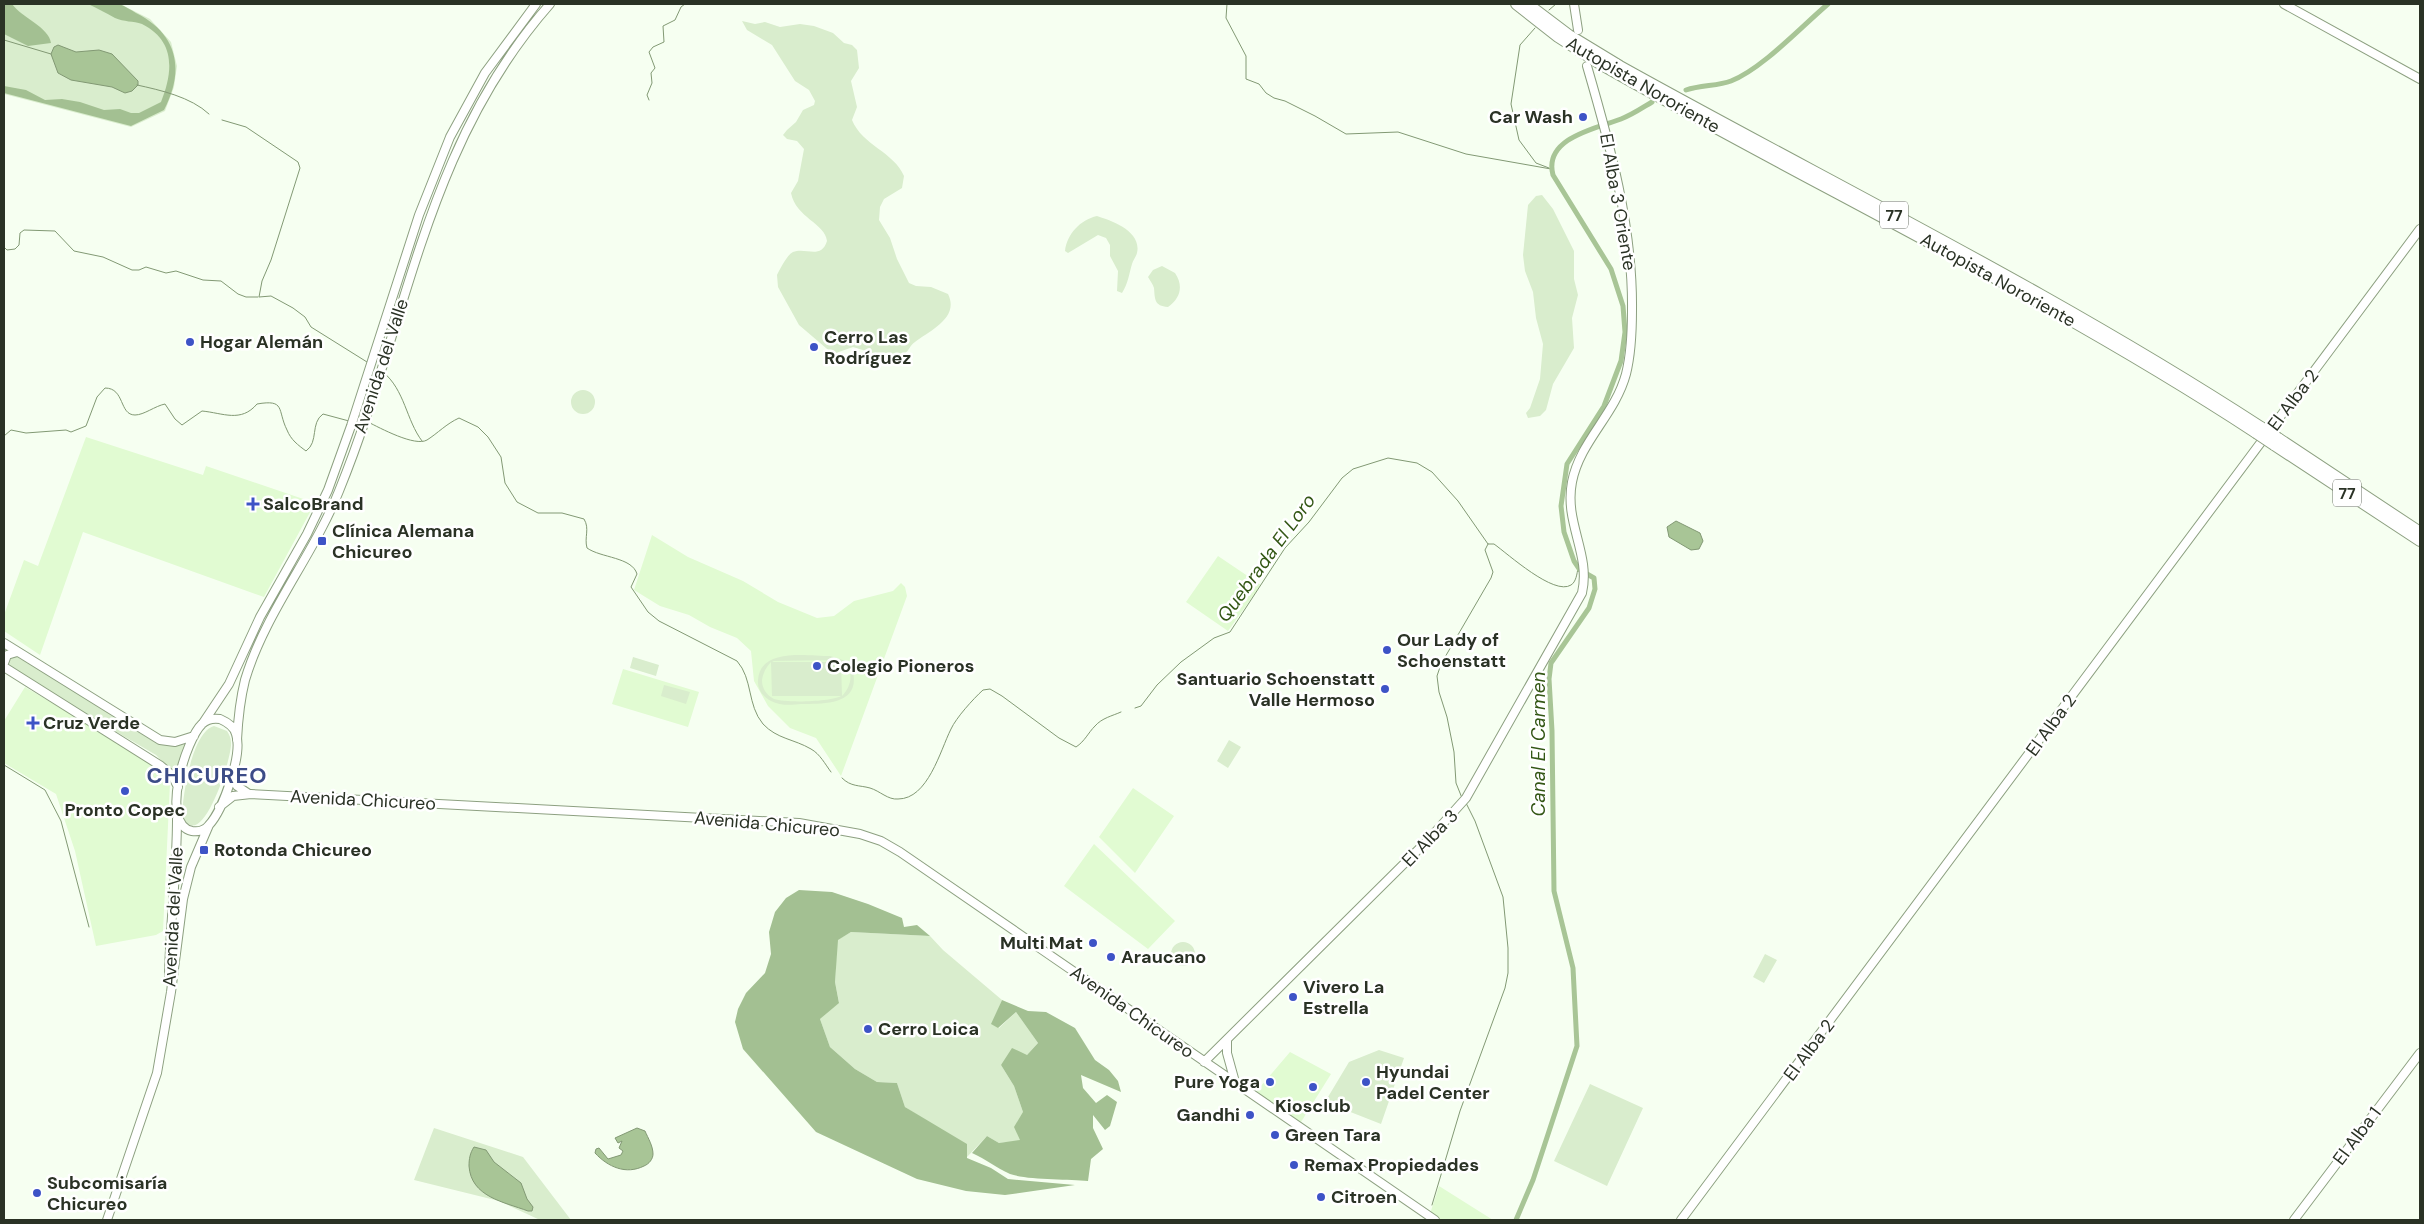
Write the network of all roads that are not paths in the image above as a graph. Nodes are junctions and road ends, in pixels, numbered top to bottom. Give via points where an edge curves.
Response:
1 (536, 4) edge
2 (550, 4) edge
3 (1516, 4) edge
4 (1528, 4) edge
5 (1574, 4) edge
6 (2284, 4) edge
7 (1578, 30) dead end
8 (1587, 66) dead end
9 (2420, 79) edge
10 (2420, 229) edge
11 (2258, 430) junction
12 (2276, 441) junction
13 (2420, 532) edge
14 (2420, 541) edge
15 (1584, 564) joint
16 (4, 643) edge
17 (17, 652) junction
18 (4, 666) edge
19 (203, 723) junction
20 (194, 736) junction
21 (237, 740) junction
22 (231, 776) junction
23 (178, 787) junction
24 (251, 794) junction
25 (219, 807) junction
26 (177, 818) junction
27 (209, 824) junction
28 (167, 1017) junction
29 (1227, 1041) junction
30 (1218, 1049) junction
31 (1227, 1053) junction
32 (2420, 1053) edge
33 (1204, 1062) junction
34 (1235, 1082) junction
35 (107, 1220) edge
36 (1435, 1220) edge
37 (1681, 1220) edge
38 (2294, 1220) edge

1 - 19 main road, Avenida del Valle via 485,73 446,145 419,215 332,481 310,528 260,617 229,684
2 - 21 main road, Avenida del Valle via 497,74 458,144 430,216 345,476 328,517 252,661 241,698
3 - 11 highway, Autopista Nororiente / 77 via 1600,64 2072,321
4 - 11 highway, Autopista Nororiente / 77 via 1569,35 1620,66 2070,311 2190,381
5 - 7 main road
6 - 9 main road
8 - 15 main road, El Alba 3 Oriente via 1604,125 1628,241 1632,324 1623,384 1610,412 1584,448 1572,479 1571,520
10 - 37 main road, El Alba 2
11 - 12 highway, Autopista Nororiente / 77, bridge
12 - 13 highway, Autopista Nororiente / 77
12 - 14 highway, Autopista Nororiente / 77
15 - 29 main road, El Alba 3 via 1582,593 1574,609 1464,801
16 - 17 main road
17 - 18 main road via 7,655
17 - 20 main road via 160,740 175,742
18 - 23 main road via 161,766 172,775
19 - 20 main road, Avenida del Valle
19 - 21 main road via 216,719 227,722
20 - 23 main road, Avenida del Valle
21 - 22 main road, Avenida del Valle
22 - 24 main road via 237,786
22 - 25 main road, Avenida del Valle
23 - 26 main road, Avenida del Valle
24 - 25 main road, Avenida Chicureo via 233,796
24 - 33 main road, Avenida Chicureo via 799,824 860,834 900,852
25 - 27 main road, Avenida del Valle
26 - 27 main road via 182,826 191,830 201,830
26 - 28 main road, Avenida del Valle
27 - 28 main road, Avenida del Valle via 186,885
28 - 35 main road, Avenida del Valle via 154,1083
29 - 30 main road, El Alba 3
29 - 31 main road
30 - 31 main road
30 - 33 main road, El Alba 3
31 - 34 main road
32 - 38 main road, El Alba 1
33 - 34 main road, Avenida Chicureo
34 - 36 main road, Avenida Chicureo

